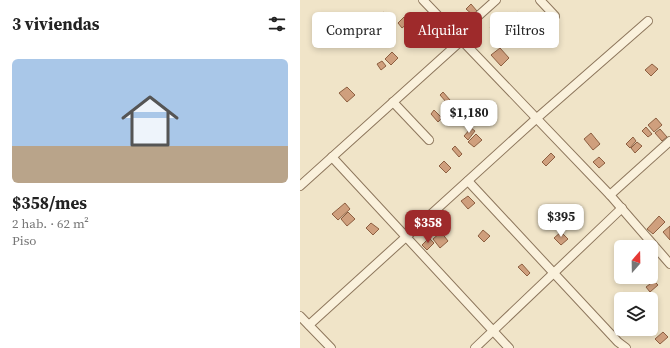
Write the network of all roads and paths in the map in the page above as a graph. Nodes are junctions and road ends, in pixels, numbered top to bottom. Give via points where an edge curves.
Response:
1 (423, 0) edge
2 (496, 0) edge
3 (540, 0) edge
4 (435, 12) edge
5 (551, 12) edge
6 (482, 15) edge
7 (648, 21) dead end
8 (450, 48) edge
9 (470, 48) edge
10 (393, 102) junction
11 (537, 118) junction
12 (429, 140) dead end
13 (670, 141) edge
14 (332, 157) junction
15 (468, 181) junction
16 (300, 186) edge
17 (610, 195) junction
18 (622, 208) junction
19 (406, 237) junction
20 (670, 264) edge
21 (554, 273) junction
22 (300, 316) edge
23 (309, 325) junction
24 (493, 331) junction
25 (331, 348) edge
26 (475, 348) edge
27 (509, 348) edge
28 (626, 348) edge

1 - 4 street
2 - 6 street
3 - 5 street
7 - 11 street
8 - 10 street
9 - 11 street
10 - 12 street
10 - 14 street
11 - 15 street
11 - 17 street
13 - 17 street
14 - 16 street
14 - 19 street
15 - 19 street
15 - 21 street
17 - 18 street
18 - 20 street
18 - 21 street
19 - 23 street
19 - 24 street
21 - 24 street
21 - 28 street
22 - 23 street
23 - 25 street
24 - 26 street
24 - 27 street

